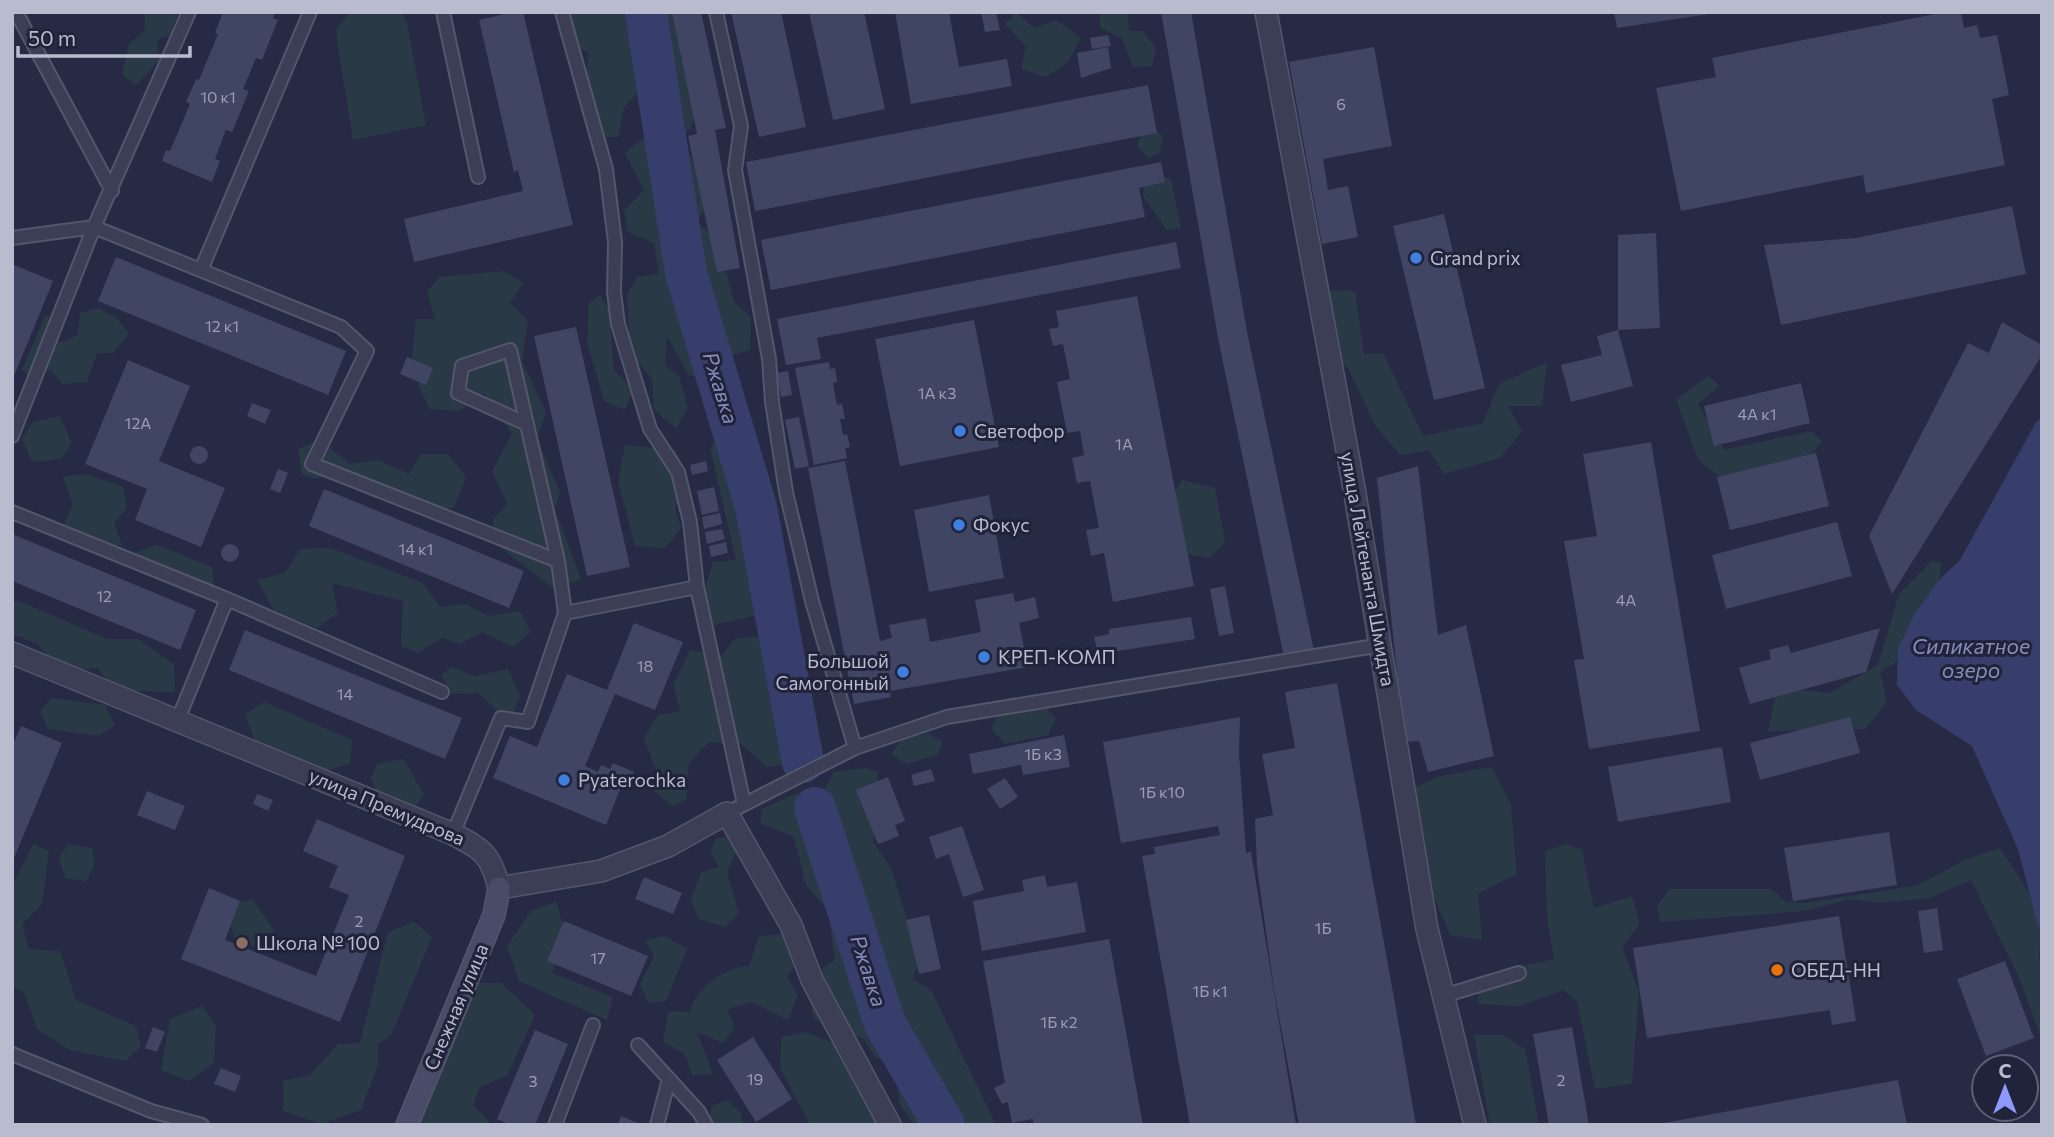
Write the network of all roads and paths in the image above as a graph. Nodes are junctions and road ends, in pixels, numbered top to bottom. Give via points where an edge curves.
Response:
1 (16, 12) edge
2 (189, 12) edge
3 (310, 12) edge
4 (443, 12) edge
5 (562, 12) edge
6 (716, 12) edge
7 (1266, 12) edge
8 (478, 177) dead end
9 (112, 191) junction
10 (94, 227) junction
11 (12, 238) edge
12 (201, 270) junction
13 (527, 424) junction
14 (12, 436) edge
15 (12, 512) edge
16 (558, 561) junction
17 (697, 587) junction
18 (227, 599) junction
19 (565, 613) junction
20 (1381, 645) junction
21 (13, 656) edge
22 (442, 692) dead end
23 (177, 722) junction
24 (855, 748) junction
25 (736, 808) junction
26 (453, 834) junction
27 (499, 888) junction
28 (1519, 973) dead end
29 (1443, 996) junction
30 (593, 1025) dead end
31 (638, 1045) dead end
32 (12, 1054) edge
33 (669, 1079) junction
34 (151, 1111) junction
35 (146, 1125) edge
36 (202, 1125) edge
37 (407, 1125) edge
38 (555, 1125) edge
39 (657, 1125) edge
40 (706, 1125) edge
41 (890, 1125) edge
42 (1475, 1125) edge

1 - 9 lane
2 - 9 lane
3 - 12 lane
4 - 8 lane
5 - 17 lane via 606,169 618,324 650,429 678,472 690,522
6 - 24 lane via 741,126 735,170 769,359 786,492
7 - 20 street, улица Лейтенанта Шмидта
9 - 10 lane
10 - 11 lane
10 - 12 lane
10 - 14 lane
12 - 16 lane via 341,327 367,351 313,464
13 - 13 lane via 458,393 462,366 510,350
13 - 16 lane
15 - 18 lane
16 - 19 lane
17 - 19 lane
17 - 25 lane
18 - 22 lane
18 - 23 lane
19 - 26 lane via 528,722 501,718
20 - 24 lane via 947,717
20 - 29 street, улица Лейтенанта Шмидта via 1427,929
21 - 23 street, улица Премудрова
23 - 26 street, улица Премудрова
24 - 25 lane
25 - 27 street via 668,846 601,871
25 - 41 street via 812,981
26 - 27 street, улица Премудрова via 481,849 493,864
27 - 37 street, Снежная улица via 494,915
28 - 29 lane
29 - 42 street, улица Лейтенанта Шмидта
30 - 38 lane
31 - 33 lane
32 - 34 lane
33 - 39 lane
33 - 40 lane
34 - 35 lane
34 - 36 lane

